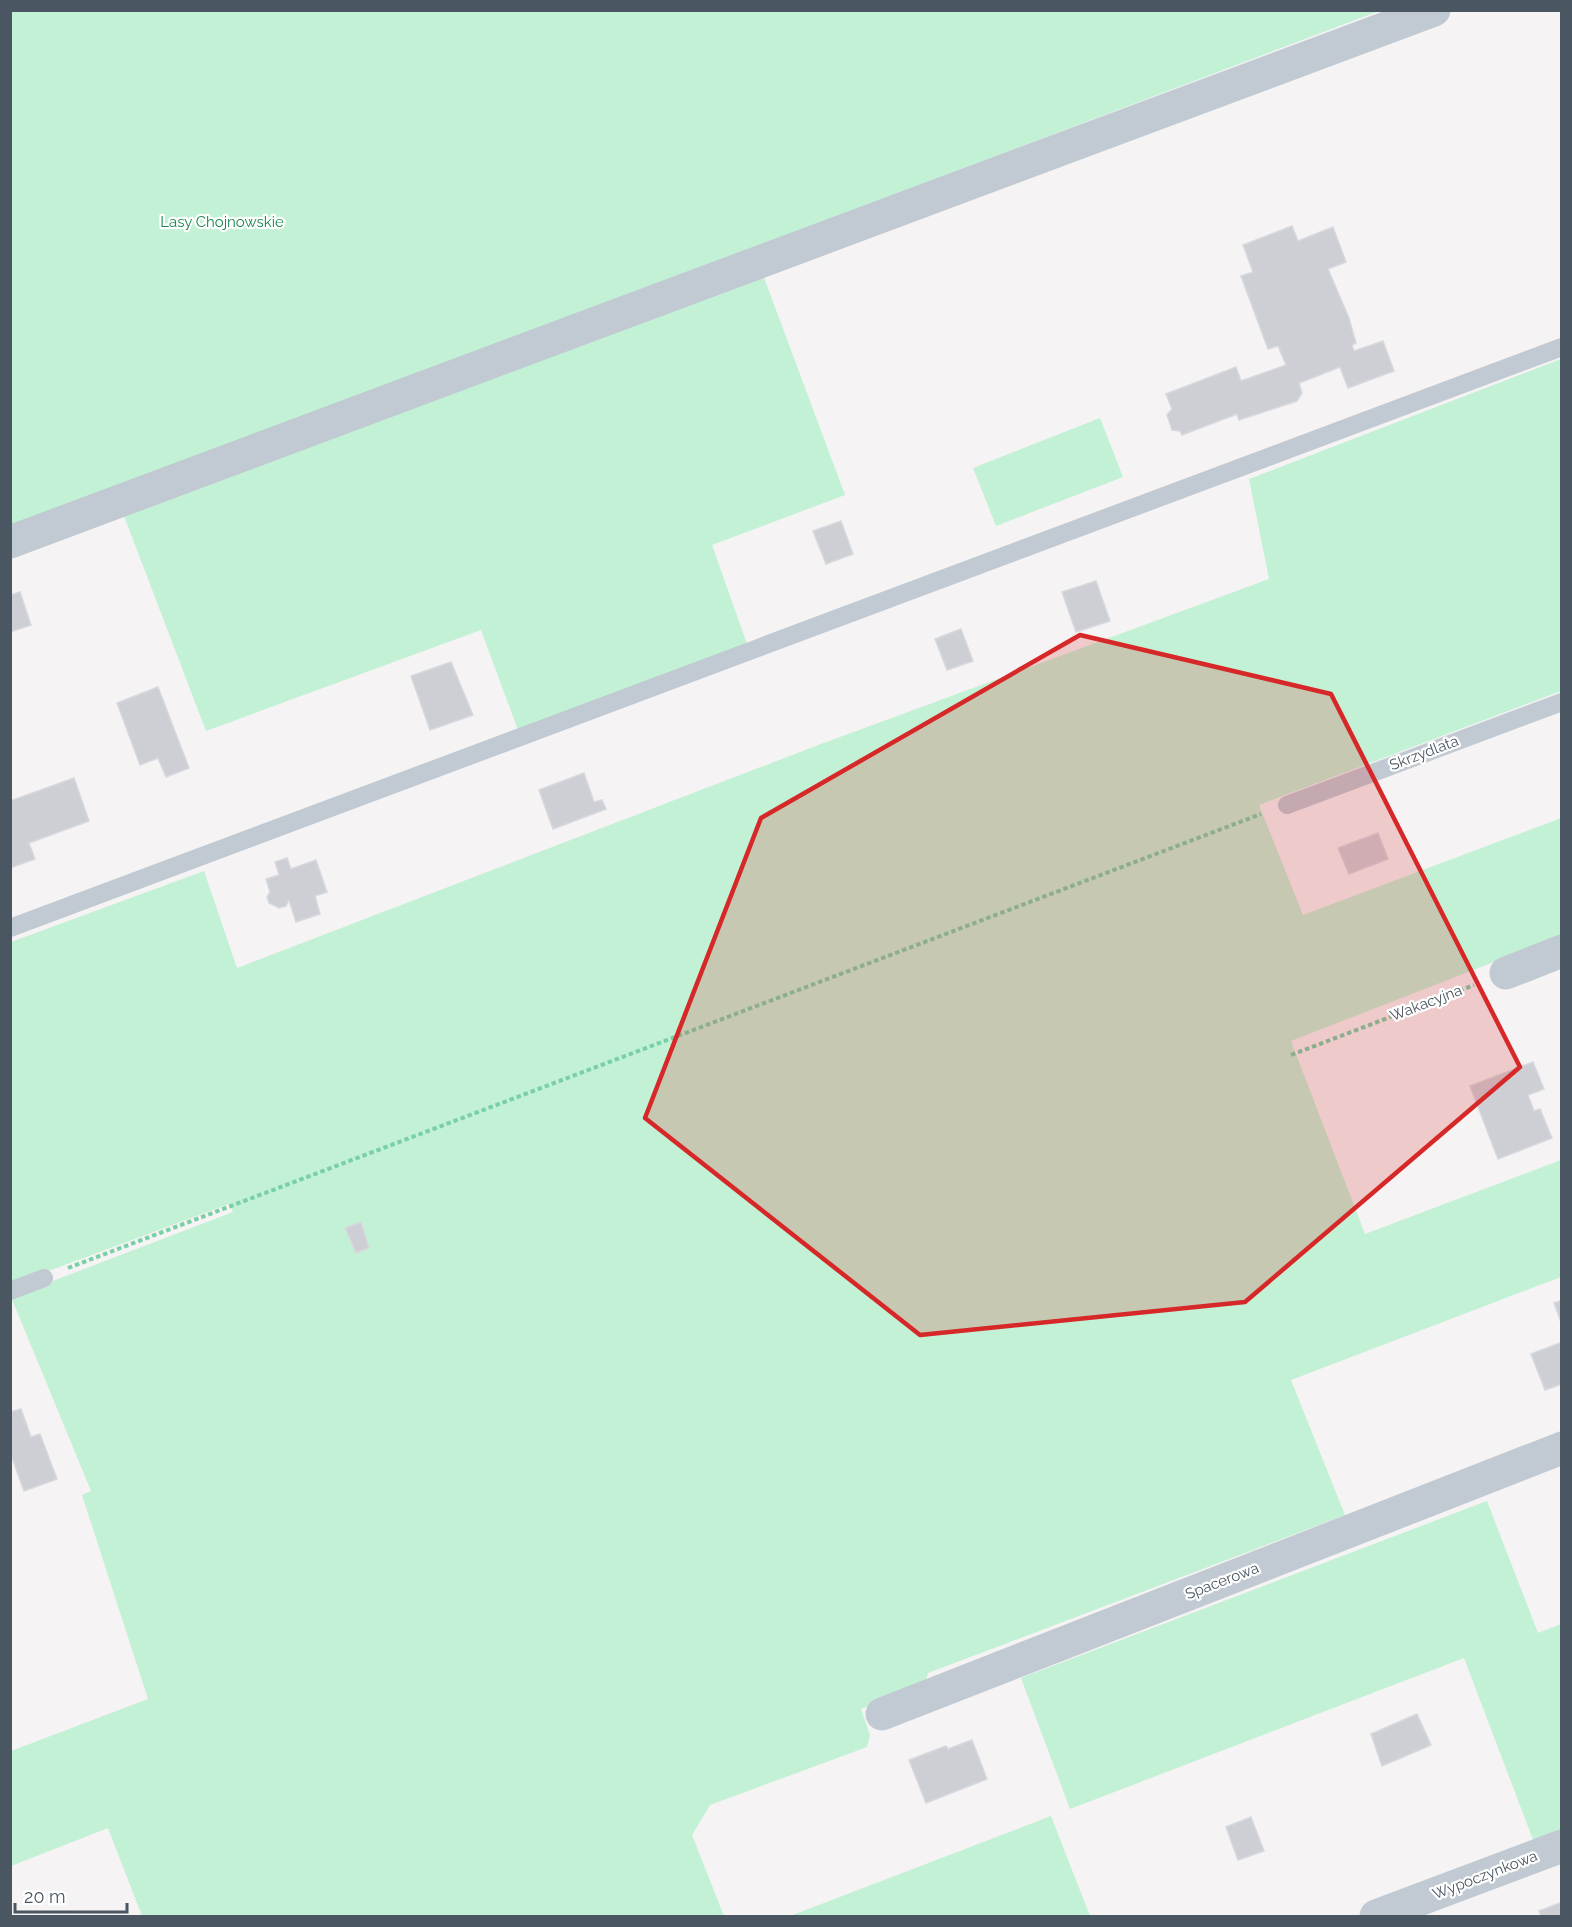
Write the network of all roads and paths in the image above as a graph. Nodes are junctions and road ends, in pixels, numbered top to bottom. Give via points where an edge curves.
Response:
1 (1434, 10) edge
2 (1562, 347) edge
3 (10, 542) edge
4 (1562, 702) edge
5 (1287, 804) joint
6 (10, 928) edge
7 (1562, 951) edge
8 (1506, 973) joint
9 (1291, 1055) dead end
10 (44, 1278) joint
11 (10, 1290) edge
12 (1562, 1448) edge
13 (882, 1714) dead end
14 (1562, 1846) edge
15 (1376, 1917) edge

1 - 3 street
2 - 6 lane
4 - 5 lane, Skrzydlata
5 - 10 path
7 - 8 street
8 - 9 path, Wakacyjna
10 - 11 lane
12 - 13 street, Spacerowa
14 - 15 street, Wypoczynkowa

